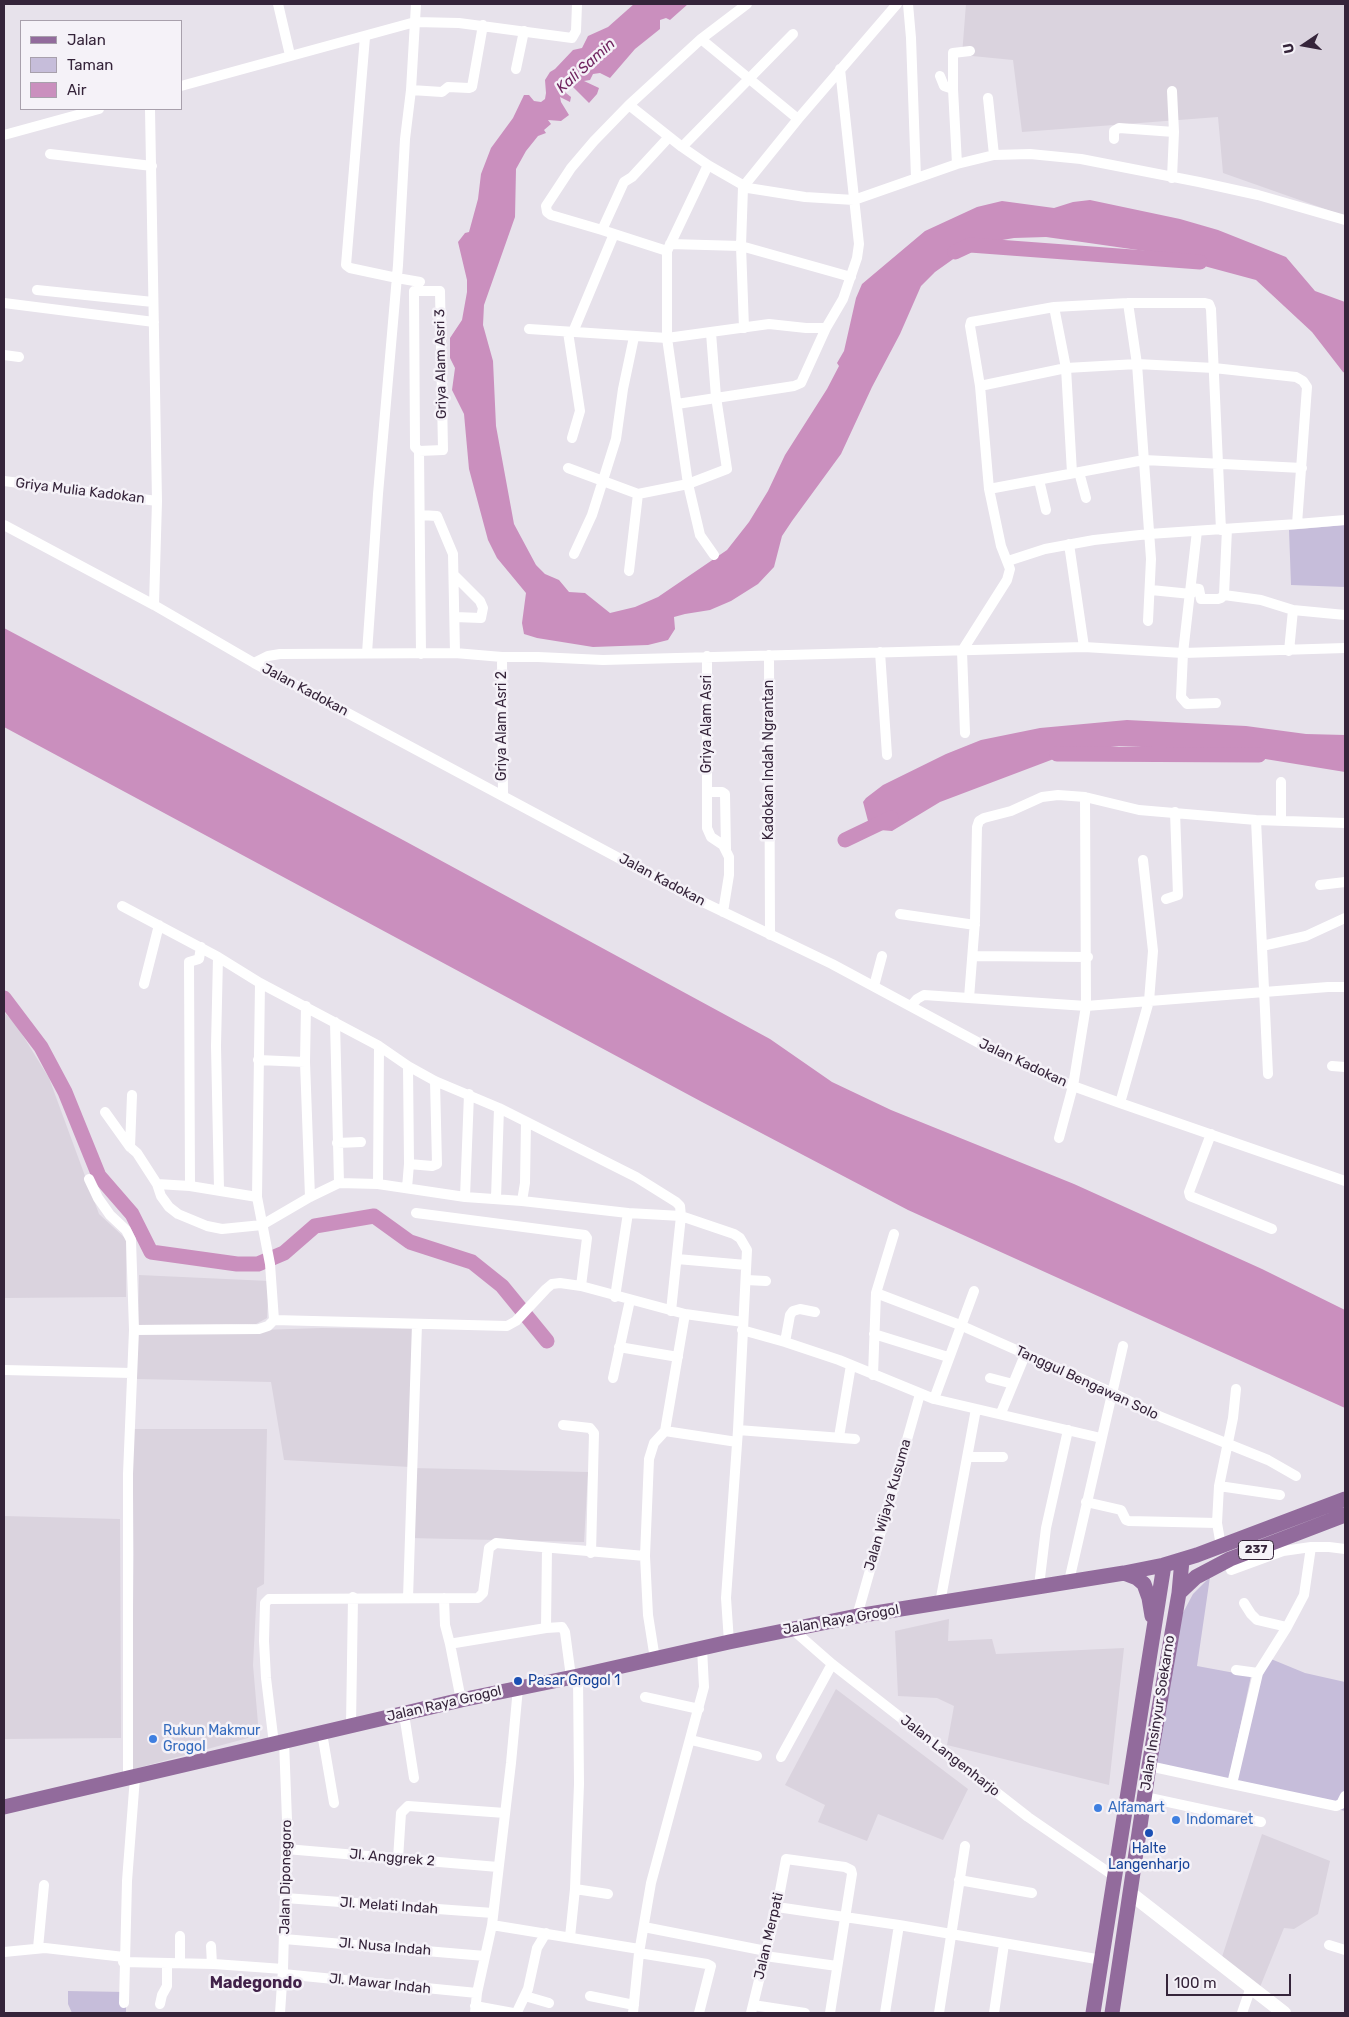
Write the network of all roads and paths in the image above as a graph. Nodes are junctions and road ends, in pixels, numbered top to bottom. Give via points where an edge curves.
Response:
1 (278, 4) edge
2 (416, 4) edge
3 (578, 4) edge
4 (747, 4) edge
5 (897, 4) edge
6 (908, 4) edge
7 (415, 22) junction
8 (483, 25) junction
9 (524, 31) junction
10 (793, 34) dead end
11 (365, 37) junction
12 (702, 38) junction
13 (970, 51) dead end
14 (290, 56) junction
15 (516, 69) dead end
16 (840, 69) junction
17 (940, 76) dead end
18 (750, 78) junction
19 (182, 86) edge
20 (953, 89) junction
21 (411, 90) junction
22 (1172, 91) dead end
23 (988, 98) dead end
24 (629, 105) junction
25 (95, 110) edge
26 (150, 110) edge
27 (798, 119) junction
28 (1174, 132) junction
29 (4, 135) edge
30 (670, 137) junction
31 (1114, 139) dead end
32 (682, 147) junction
33 (50, 154) dead end
34 (994, 155) junction
35 (957, 164) junction
36 (708, 165) junction
37 (152, 166) junction
38 (916, 178) junction
39 (1172, 178) junction
40 (743, 187) junction
41 (854, 200) junction
42 (1345, 220) edge
43 (602, 230) junction
44 (614, 234) junction
45 (741, 246) junction
46 (668, 248) junction
47 (851, 277) junction
48 (397, 278) junction
49 (420, 282) dead end
50 (37, 290) dead end
51 (153, 302) junction
52 (4, 303) edge
53 (1128, 303) junction
54 (1054, 307) junction
55 (154, 322) junction
56 (744, 328) junction
57 (826, 328) junction
58 (529, 329) dead end
59 (571, 332) junction
60 (711, 333) junction
61 (634, 337) junction
62 (667, 338) junction
63 (4, 355) edge
64 (19, 357) dead end
65 (1137, 364) junction
66 (1066, 368) junction
67 (1214, 368) junction
68 (980, 386) junction
69 (716, 397) junction
70 (677, 404) junction
71 (572, 438) dead end
72 (419, 451) junction
73 (1144, 460) junction
74 (1217, 463) junction
75 (568, 468) dead end
76 (1302, 468) junction
77 (1076, 472) junction
78 (603, 480) junction
79 (1040, 480) junction
80 (4, 481) edge
81 (688, 484) junction
82 (989, 489) junction
83 (638, 494) junction
84 (1086, 498) dead end
85 (156, 501) junction
86 (1046, 510) dead end
87 (420, 515) junction
88 (1345, 520) edge
89 (1297, 524) junction
90 (4, 525) edge
91 (1224, 529) junction
92 (1197, 531) junction
93 (1149, 534) junction
94 (1069, 544) junction
95 (574, 554) dead end
96 (714, 555) dead end
97 (1008, 561) junction
98 (629, 570) dead end
99 (454, 575) junction
100 (1151, 590) junction
101 (1192, 591) junction
102 (1224, 595) junction
103 (154, 605) junction
104 (1293, 610) junction
105 (1345, 615) edge
106 (455, 617) junction
107 (1148, 621) dead end
108 (1084, 647) junction
109 (1345, 648) edge
110 (1289, 651) junction
111 (880, 652) junction
112 (962, 652) junction
113 (367, 653) junction
114 (455, 653) junction
115 (1183, 653) junction
116 (421, 654) junction
117 (769, 655) junction
118 (707, 656) junction
119 (502, 657) junction
120 (254, 663) junction
121 (1216, 703) dead end
122 (965, 733) dead end
123 (886, 755) dead end
124 (1280, 782) dead end
125 (707, 792) junction
126 (503, 795) junction
127 (1085, 797) junction
128 (1175, 812) junction
129 (1256, 820) junction
130 (1281, 820) junction
131 (1345, 823) edge
132 (726, 849) junction
133 (1143, 860) dead end
134 (1345, 882) edge
135 (1320, 885) dead end
136 (1166, 899) dead end
137 (122, 906) dead end
138 (724, 912) junction
139 (900, 914) dead end
140 (1345, 918) edge
141 (159, 925) junction
142 (975, 925) junction
143 (770, 935) junction
144 (1262, 946) junction
145 (201, 947) junction
146 (218, 956) junction
147 (882, 956) dead end
148 (972, 956) junction
149 (1088, 958) junction
150 (260, 983) junction
151 (144, 984) dead end
152 (874, 986) junction
153 (1345, 987) edge
154 (1264, 993) junction
155 (969, 998) junction
156 (1149, 1001) junction
157 (306, 1006) junction
158 (911, 1006) junction
159 (1086, 1006) junction
160 (335, 1022) junction
161 (379, 1046) junction
162 (258, 1060) junction
163 (305, 1062) junction
164 (408, 1066) junction
165 (1332, 1066) dead end
166 (1345, 1067) edge
167 (1268, 1074) dead end
168 (435, 1081) junction
169 (1073, 1086) junction
170 (469, 1094) junction
171 (132, 1095) dead end
172 (1120, 1103) junction
173 (499, 1108) junction
174 (105, 1112) dead end
175 (526, 1122) junction
176 (1211, 1134) junction
177 (1060, 1138) dead end
178 (337, 1142) junction
179 (361, 1142) dead end
180 (130, 1147) junction
181 (409, 1164) junction
182 (89, 1179) dead end
183 (1345, 1181) edge
184 (339, 1183) junction
185 (157, 1184) junction
186 (378, 1184) junction
187 (190, 1186) junction
188 (407, 1188) junction
189 (219, 1189) junction
190 (310, 1196) junction
191 (257, 1197) junction
192 (465, 1197) junction
193 (496, 1198) junction
194 (522, 1201) junction
195 (416, 1213) dead end
196 (628, 1213) junction
197 (681, 1216) junction
198 (262, 1225) junction
199 (1272, 1229) dead end
200 (894, 1234) dead end
201 (677, 1259) junction
202 (746, 1266) junction
203 (746, 1280) junction
204 (766, 1281) dead end
205 (581, 1286) junction
206 (974, 1292) dead end
207 (876, 1293) junction
208 (616, 1297) junction
209 (630, 1300) junction
210 (671, 1311) junction
211 (815, 1312) dead end
212 (685, 1314) junction
213 (274, 1320) junction
214 (416, 1324) junction
215 (960, 1325) junction
216 (743, 1326) junction
217 (134, 1330) junction
218 (874, 1334) junction
219 (785, 1342) junction
220 (1123, 1346) dead end
221 (619, 1347) junction
222 (1025, 1355) junction
223 (678, 1357) junction
224 (948, 1357) junction
225 (851, 1365) junction
226 (4, 1370) edge
227 (132, 1373) junction
228 (873, 1375) junction
229 (613, 1378) dead end
230 (990, 1378) dead end
231 (1013, 1384) junction
232 (1236, 1390) dead end
233 (1111, 1392) junction
234 (920, 1394) junction
235 (934, 1399) junction
236 (976, 1409) junction
237 (1001, 1414) junction
238 (563, 1425) dead end
239 (738, 1430) junction
240 (1068, 1430) junction
241 (663, 1433) junction
242 (840, 1437) junction
243 (855, 1438) dead end
244 (1101, 1438) junction
245 (736, 1442) junction
246 (1227, 1444) junction
247 (967, 1457) junction
248 (1003, 1458) dead end
249 (1296, 1476) dead end
250 (1220, 1486) junction
251 (1280, 1495) dead end
252 (1345, 1499) edge
253 (1086, 1502) junction
254 (1342, 1516) edge
255 (1217, 1523) junction
256 (1221, 1546) junction
257 (1311, 1547) junction
258 (547, 1548) junction
259 (1345, 1549) edge
260 (590, 1553) junction
261 (645, 1556) junction
262 (1182, 1560) junction
263 (1164, 1565) junction
264 (1231, 1570) dead end
265 (1124, 1573) junction
266 (1069, 1581) junction
267 (1039, 1586) junction
268 (1179, 1593) junction
269 (353, 1597) junction
270 (408, 1598) junction
271 (444, 1598) junction
272 (940, 1603) junction
273 (1244, 1603) dead end
274 (857, 1616) junction
275 (1287, 1627) junction
276 (546, 1628) junction
277 (1153, 1628) junction
278 (792, 1629) junction
279 (729, 1642) junction
280 (450, 1644) junction
281 (702, 1648) junction
282 (655, 1659) junction
283 (832, 1664) junction
284 (1236, 1670) dead end
285 (1258, 1673) junction
286 (575, 1677) junction
287 (518, 1688) junction
288 (645, 1697) dead end
289 (461, 1700) junction
290 (699, 1709) junction
291 (404, 1714) junction
292 (351, 1725) junction
293 (322, 1733) junction
294 (691, 1740) junction
295 (279, 1742) junction
296 (1134, 1753) junction
297 (757, 1756) dead end
298 (781, 1757) dead end
299 (1149, 1765) junction
300 (1131, 1774) junction
301 (131, 1778) junction
302 (414, 1778) dead end
303 (1232, 1784) junction
304 (1345, 1796) edge
305 (1144, 1797) junction
306 (334, 1803) dead end
307 (4, 1807) edge
308 (505, 1813) junction
309 (1261, 1822) dead end
310 (965, 1846) dead end
311 (286, 1850) junction
312 (398, 1859) junction
313 (498, 1867) junction
314 (1114, 1876) junction
315 (959, 1880) junction
316 (44, 1885) dead end
317 (575, 1889) junction
318 (1032, 1893) dead end
319 (1130, 1893) junction
320 (608, 1894) dead end
321 (285, 1898) junction
322 (777, 1906) junction
323 (493, 1914) junction
324 (845, 1917) junction
325 (492, 1925) junction
326 (899, 1925) junction
327 (644, 1927) junction
328 (546, 1933) junction
329 (950, 1934) junction
330 (180, 1936) dead end
331 (570, 1937) junction
332 (284, 1939) junction
333 (1004, 1944) junction
334 (1329, 1945) dead end
335 (211, 1946) dead end
336 (38, 1948) junction
337 (1345, 1950) edge
338 (639, 1951) junction
339 (4, 1952) edge
340 (766, 1953) junction
341 (485, 1956) junction
342 (124, 1959) junction
343 (1102, 1960) junction
344 (167, 1962) junction
345 (180, 1963) junction
346 (212, 1964) junction
347 (838, 1966) junction
348 (283, 1971) junction
349 (1251, 1987) junction
350 (477, 1993) junction
351 (525, 1996) junction
352 (590, 1996) dead end
353 (124, 2003) dead end
354 (549, 2003) dead end
355 (160, 2004) dead end
356 (634, 2009) edge
357 (752, 2009) edge
358 (475, 2010) edge
359 (280, 2013) edge
360 (699, 2013) edge
361 (805, 2013) edge
362 (830, 2013) edge
363 (885, 2013) edge
364 (939, 2013) edge
365 (994, 2013) edge
366 (1094, 2013) edge
367 (1112, 2013) edge
368 (1242, 2013) edge
369 (1284, 2013) edge

1 - 14 street
2 - 7 street
3 - 9 street via 576,31 572,38
4 - 12 street
5 - 16 street
6 - 38 street
7 - 8 street
7 - 11 street
7 - 21 street
8 - 9 street
8 - 21 street via 472,86 448,87 442,92
9 - 15 street
10 - 18 street
11 - 14 street
11 - 48 street via 346,264 350,268
12 - 18 street
12 - 24 street
13 - 20 street via 953,53
14 - 19 street
16 - 27 street
16 - 41 street
17 - 20 street via 944,86
18 - 27 street
18 - 32 street
20 - 35 street
21 - 48 street
22 - 28 street
23 - 34 street
24 - 30 street
24 - 43 street via 571,168 546,206 551,215
25 - 29 street
26 - 37 street
27 - 40 street
28 - 31 street via 1119,128 1114,131
28 - 39 street
30 - 32 street
30 - 43 street via 624,182
32 - 36 street
33 - 37 street
34 - 35 street
34 - 39 street via 1030,154 1081,159
35 - 38 street
36 - 40 street
36 - 46 street
37 - 51 street
38 - 41 street
39 - 42 street via 1258,195
40 - 41 street via 805,197
40 - 45 street
41 - 47 street via 859,252
43 - 44 street
44 - 46 street
44 - 59 street
45 - 46 street
45 - 47 street
45 - 56 street
46 - 62 street
47 - 57 street via 843,300
48 - 49 street
48 - 113 street
50 - 51 street
51 - 55 street
52 - 55 street
53 - 54 street
53 - 65 street
53 - 67 street via 1209,304
54 - 66 street
54 - 68 street via 971,322
55 - 85 street
56 - 57 street via 781,324
56 - 60 street
57 - 69 street via 801,383
58 - 59 street
59 - 61 street
59 - 71 street via 580,411
60 - 62 street
60 - 69 street
61 - 62 street
61 - 78 street via 616,439
62 - 70 street
63 - 64 street
65 - 66 street
65 - 67 street
65 - 73 street
66 - 68 street
66 - 77 street
67 - 74 street
67 - 76 street via 1303,381 1307,388
68 - 82 street
69 - 70 street
69 - 81 street via 727,469
70 - 81 street
72 - 72 street, Griya Alam Asri 3 via 415,447 414,290 440,291 443,450
72 - 87 street, Griya Alam Asri 3
73 - 74 street
73 - 77 street
73 - 93 street
74 - 76 street
74 - 91 street
75 - 78 street
76 - 89 street
77 - 79 street
77 - 84 street
78 - 83 street
78 - 95 street via 592,515
79 - 82 street
79 - 86 street
80 - 85 street, Griya Mulia Kadokan
81 - 83 street
81 - 96 street via 700,535
82 - 97 street via 1001,546
83 - 98 street
85 - 103 street
87 - 99 street via 438,517 453,554
87 - 116 street, Griya Alam Asri 3
88 - 89 street
89 - 91 street
90 - 103 street, Jalan Kadokan
91 - 92 street
91 - 102 street
92 - 93 street
92 - 101 street
93 - 94 street
93 - 100 street
94 - 97 street
94 - 108 street
97 - 112 street via 1007,580
99 - 106 street
99 - 106 street via 483,608 481,618
100 - 101 street
100 - 107 street
101 - 102 street via 1199,589 1201,599 1218,599
101 - 115 street
102 - 104 street via 1260,600
103 - 120 street, Jalan Kadokan
104 - 105 street
104 - 110 street
106 - 114 street
108 - 112 street
108 - 115 street
109 - 110 street
110 - 115 street
111 - 112 street
111 - 117 street
111 - 123 street
112 - 122 street
113 - 116 street
113 - 120 street via 280,654
114 - 116 street
114 - 119 street
115 - 121 street via 1183,701
117 - 118 street
117 - 143 street, Kadokan Indah Ngrantan
118 - 119 street via 603,660
118 - 125 street, Griya Alam Asri
119 - 126 street, Griya Alam Asri 2
120 - 126 street, Jalan Kadokan
124 - 130 street
125 - 132 street, Griya Alam Asri via 709,834
125 - 132 street, Griya Alam Asri via 725,794
126 - 138 street, Jalan Kadokan
127 - 128 street via 1139,810
127 - 142 street via 1042,797 979,821
127 - 149 street
128 - 129 street
128 - 136 street via 1178,895
129 - 130 street
129 - 144 street
130 - 131 street
132 - 138 street, Griya Alam Asri via 730,864
133 - 156 street via 1153,951
134 - 135 street
137 - 141 street
138 - 143 street, Jalan Kadokan
139 - 142 street
140 - 144 street via 1306,936
141 - 145 street
141 - 151 street
142 - 148 street
143 - 152 street, Jalan Kadokan
144 - 154 street
145 - 146 street
145 - 187 street via 199,959 189,962
146 - 150 street
146 - 189 street
147 - 152 street
148 - 149 street
148 - 155 street
149 - 159 street
150 - 157 street
150 - 162 street
152 - 158 street, Jalan Kadokan
153 - 154 street
154 - 156 street
154 - 167 street
155 - 158 street via 924,995
155 - 159 street
156 - 159 street
156 - 172 street
157 - 160 street
157 - 163 street
158 - 169 street, Jalan Kadokan via 992,1050
159 - 169 street
160 - 161 street
160 - 178 street
161 - 164 street
161 - 186 street
162 - 163 street
162 - 191 street
163 - 190 street
164 - 168 street
164 - 181 street
165 - 166 street
168 - 170 street
168 - 181 street via 437,1164
169 - 172 street, Jalan Kadokan
169 - 177 street
170 - 173 street
170 - 192 street
171 - 180 street
172 - 176 street, Jalan Kadokan
173 - 175 street
173 - 193 street
174 - 180 street
175 - 194 street
175 - 197 street via 636,1177 676,1202
176 - 183 street, Jalan Kadokan
176 - 199 street via 1190,1196
178 - 179 street
178 - 184 street
180 - 185 street via 142,1159
181 - 188 street
182 - 217 street via 102,1205 129,1234
184 - 186 street
184 - 190 street
185 - 187 street
185 - 198 street via 169,1207 207,1226 222,1229
186 - 188 street
187 - 189 street
188 - 192 street
189 - 191 street
190 - 198 street
191 - 198 street
192 - 193 street
193 - 194 street
194 - 196 street
195 - 205 street via 585,1235
196 - 197 street
196 - 208 street
197 - 201 street
197 - 202 street via 740,1238 747,1250
198 - 213 street via 270,1264
200 - 207 street
201 - 202 street
201 - 210 street
202 - 203 street
203 - 204 street
203 - 216 street
205 - 208 street
205 - 214 street via 552,1284 507,1326
206 - 215 street
207 - 215 street, Tanggul Bengawan Solo
207 - 218 street
208 - 209 street
209 - 210 street
209 - 221 street
210 - 212 street
211 - 219 street via 800,1309 790,1315
212 - 216 street
212 - 223 street
213 - 214 street
213 - 217 street via 260,1329
214 - 270 street
215 - 222 street, Tanggul Bengawan Solo
215 - 224 street
216 - 219 street
216 - 239 street
217 - 227 street
218 - 224 street
218 - 228 street
219 - 225 street
220 - 233 street
221 - 223 street
221 - 229 street
222 - 231 street
222 - 233 street, Tanggul Bengawan Solo
223 - 241 street
224 - 235 street
225 - 228 street
225 - 242 street
226 - 227 street
227 - 301 street via 128,1474
228 - 234 street
230 - 231 street
231 - 237 street
232 - 246 street
233 - 244 street
233 - 246 street, Tanggul Bengawan Solo
234 - 235 street
234 - 274 street, Jalan Wijaya Kusuma
235 - 236 street
236 - 237 street
236 - 247 street
237 - 240 street
238 - 260 street via 590,1428 594,1433
239 - 242 street
239 - 245 street
240 - 244 street
240 - 267 street via 1046,1528
241 - 245 street
241 - 261 street via 651,1448 649,1459
242 - 243 street
244 - 253 street
245 - 279 street via 726,1607
246 - 249 street, Tanggul Bengawan Solo via 1268,1460
246 - 250 street
247 - 248 street
247 - 272 street
250 - 251 street
250 - 255 street
252 - 256 main road, 237
253 - 255 street via 1121,1510 1126,1520
253 - 266 street
254 - 268 main road, 237 via 1230,1559 1196,1577
255 - 256 street
256 - 262 main road, 237
257 - 259 street
257 - 264 street via 1283,1551
257 - 275 street via 1304,1595
258 - 260 street
258 - 271 street via 491,1545 481,1597
258 - 276 street
260 - 261 street
261 - 282 street via 648,1615
262 - 263 main road, Jalan Raya Grogol
262 - 268 main road, Jalan Insinyur Soekarno
263 - 265 main road, Jalan Raya Grogol
263 - 277 main road, Jalan Insinyur Soekarno
265 - 266 main road, Jalan Raya Grogol
265 - 277 main road via 1144,1584
266 - 267 main road, Jalan Raya Grogol
267 - 272 main road, Jalan Raya Grogol
268 - 299 main road, Jalan Insinyur Soekarno
269 - 270 street
269 - 292 street
269 - 295 street, Jalan Diponegoro via 266,1601 266,1678
270 - 271 street
271 - 280 street via 445,1625
272 - 274 main road, Jalan Raya Grogol
273 - 275 street via 1257,1620
274 - 278 main road, Jalan Raya Grogol
275 - 285 street
276 - 280 street
276 - 286 street via 564,1629
277 - 296 main road, Jalan Insinyur Soekarno
278 - 279 main road, Jalan Raya Grogol
278 - 283 street, Jalan Langenharjo
279 - 281 main road, Jalan Raya Grogol
280 - 289 street
281 - 282 main road, Jalan Raya Grogol
281 - 290 street via 705,1674
282 - 286 main road, Jalan Raya Grogol
283 - 298 street
283 - 314 street, Jalan Langenharjo via 1021,1811
284 - 285 street
285 - 303 street
286 - 287 main road, Jalan Raya Grogol
286 - 317 street via 579,1784
287 - 289 main road, Jalan Raya Grogol
287 - 308 street
288 - 290 street
289 - 291 main road, Jalan Raya Grogol
290 - 294 street
291 - 292 main road, Jalan Raya Grogol
291 - 302 street
292 - 293 main road, Jalan Raya Grogol
293 - 295 main road, Jalan Raya Grogol
293 - 306 street
294 - 297 street
294 - 327 street via 651,1883
295 - 301 main road, Jalan Raya Grogol
295 - 311 street, Jalan Diponegoro via 287,1820
296 - 299 main road
296 - 300 main road, Jalan Insinyur Soekarno
299 - 300 main road
299 - 303 street
299 - 305 main road, Jalan Insinyur Soekarno
300 - 314 main road, Jalan Insinyur Soekarno
301 - 307 main road, Jalan Raya Grogol
301 - 342 street
303 - 304 street via 1336,1806
305 - 309 street
305 - 319 main road, Jalan Insinyur Soekarno
308 - 312 street via 408,1806 401,1813
308 - 313 street
310 - 315 street
311 - 312 street, Jl. Anggrek 2
311 - 321 street, Jalan Diponegoro
312 - 313 street, Jl. Anggrek 2
313 - 323 street
314 - 343 main road, Jalan Insinyur Soekarno
315 - 318 street
315 - 329 street
316 - 336 street
317 - 320 street
317 - 331 street
319 - 349 main road
319 - 367 main road, Jalan Insinyur Soekarno
321 - 323 street, Jl. Melati Indah
321 - 332 street, Jalan Diponegoro
322 - 324 street
322 - 324 street, Jalan Merpati via 786,1859 845,1867 852,1874
322 - 340 street, Jalan Merpati
323 - 325 street
324 - 326 street
324 - 347 street
325 - 328 street
325 - 341 street
326 - 329 street
326 - 363 street
327 - 338 street
327 - 340 street
328 - 331 street
328 - 351 street via 534,1957
329 - 333 street
329 - 364 street
330 - 345 street
331 - 338 street
332 - 341 street, Jl. Nusa Indah
332 - 348 street, Jalan Diponegoro
333 - 343 street
333 - 365 street
334 - 337 street
335 - 346 street
336 - 339 street, Jl. Mawar Indah
336 - 342 street, Jl. Mawar Indah
338 - 356 street
338 - 360 street via 711,1966
340 - 347 street
340 - 357 street, Jalan Merpati
341 - 350 street
342 - 344 street, Jl. Mawar Indah
342 - 353 street
343 - 366 main road, Jalan Insinyur Soekarno
344 - 345 street, Jl. Mawar Indah
344 - 355 street via 167,1986
345 - 346 street, Jl. Mawar Indah
346 - 348 street, Jl. Mawar Indah
347 - 362 street
348 - 350 street, Jl. Mawar Indah
348 - 359 street, Jalan Diponegoro
349 - 368 street
349 - 369 main road
350 - 358 street
351 - 354 street
351 - 358 street via 515,2013
352 - 356 street
357 - 361 street

